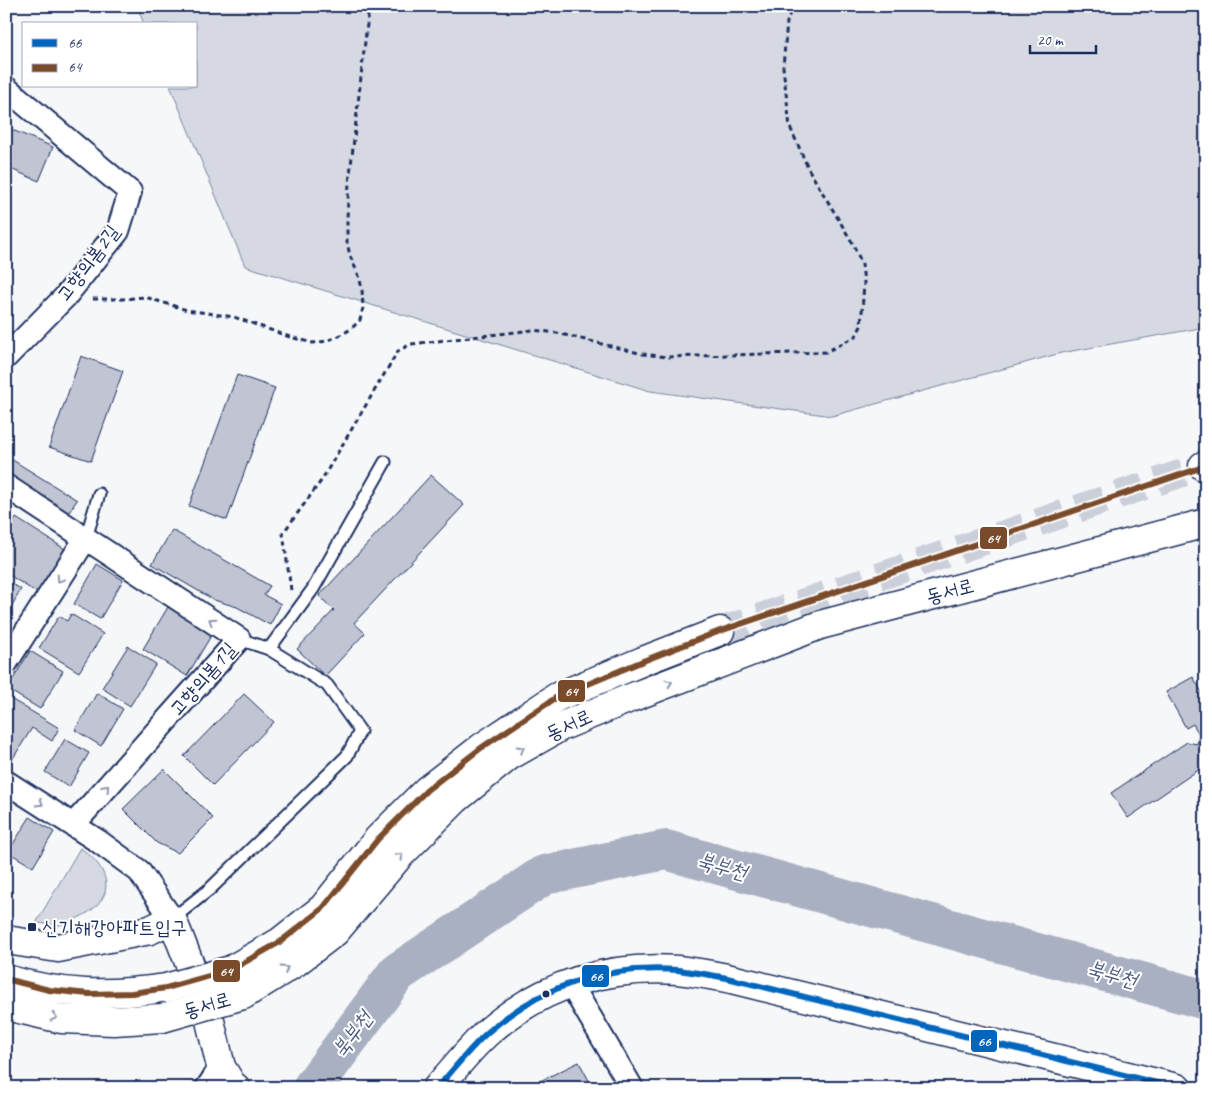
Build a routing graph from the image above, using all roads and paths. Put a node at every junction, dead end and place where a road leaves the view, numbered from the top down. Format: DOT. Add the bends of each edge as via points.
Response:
graph roads {
  1 [pos="369,6"];
  2 [pos="792,6"];
  3 [pos="6,88"];
  4 [pos="65,297"];
  5 [pos="9,348"];
  6 [pos="386,462"];
  7 [pos="6,486"];
  8 [pos="99,494"];
  9 [pos="1206,523"];
  10 [pos="86,538"];
  11 [pos="288,597"];
  12 [pos="720,631"];
  13 [pos="239,639"];
  14 [pos="269,649"];
  15 [pos="6,663"];
  16 [pos="6,782"];
  17 [pos="74,824"];
  18 [pos="172,919"];
  19 [pos="6,940"];
  20 [pos="6,979"];
  21 [pos="570,982"];
  22 [pos="6,1006"];
  23 [pos="224,1082"];
  24 [pos="437,1088"];
  25 [pos="632,1088"];
  26 [pos="1177,1088"];
  1 -- 4 [label="path" via="348,183 347,242 359,276 363,308 360,320 351,329 326,342 313,343 234,316 186,310 145,297"];
  2 -- 11 [label="path" via="786,22 783,67 790,127 809,170 862,264 863,312 856,336 826,352 668,357 643,354 557,332 533,330 411,344 398,351 321,481 283,533 292,589"];
  3 -- 4 [label="street, 고향의봄2길" via="130,192 118,231"];
  4 -- 5 [label="street, 고향의봄2길"];
  6 -- 14 [label="lane" via="313,589"];
  7 -- 10 [label="street, 고향의봄1길"];
  8 -- 10 [label="lane"];
  22 -- 9 [label="main road, 동서로, one-way, bridge" via="61,1019 114,1021 162,1018 243,994 296,962 335,932 400,855 455,800 509,756 560,727 820,625"];
  13 -- 10 [label="street, 고향의봄1길, one-way"];
  10 -- 15 [label="street, one-way"];
  12 -- 20 [label="main road, 동서로, bridge" via="557,697 481,748 427,790 385,832 323,908 280,942 231,970 166,988 132,993 89,994 49,990"];
  13 -- 14 [label="lane"];
  17 -- 13 [label="street, 고향의봄1길, one-way"];
  14 -- 18 [label="lane" via="327,685 360,731 347,756 210,889"];
  16 -- 17 [label="street, one-way"];
  17 -- 18 [label="street" via="139,872"];
  18 -- 19 [label="main road" via="150,930 58,948"];
  18 -- 23 [label="main road" via="207,1008"];
  21 -- 24 [label="main road" via="542,994 488,1032"];
  21 -- 25 [label="street"];
  21 -- 26 [label="main road" via="607,972 639,969 679,970 727,978"];
}
